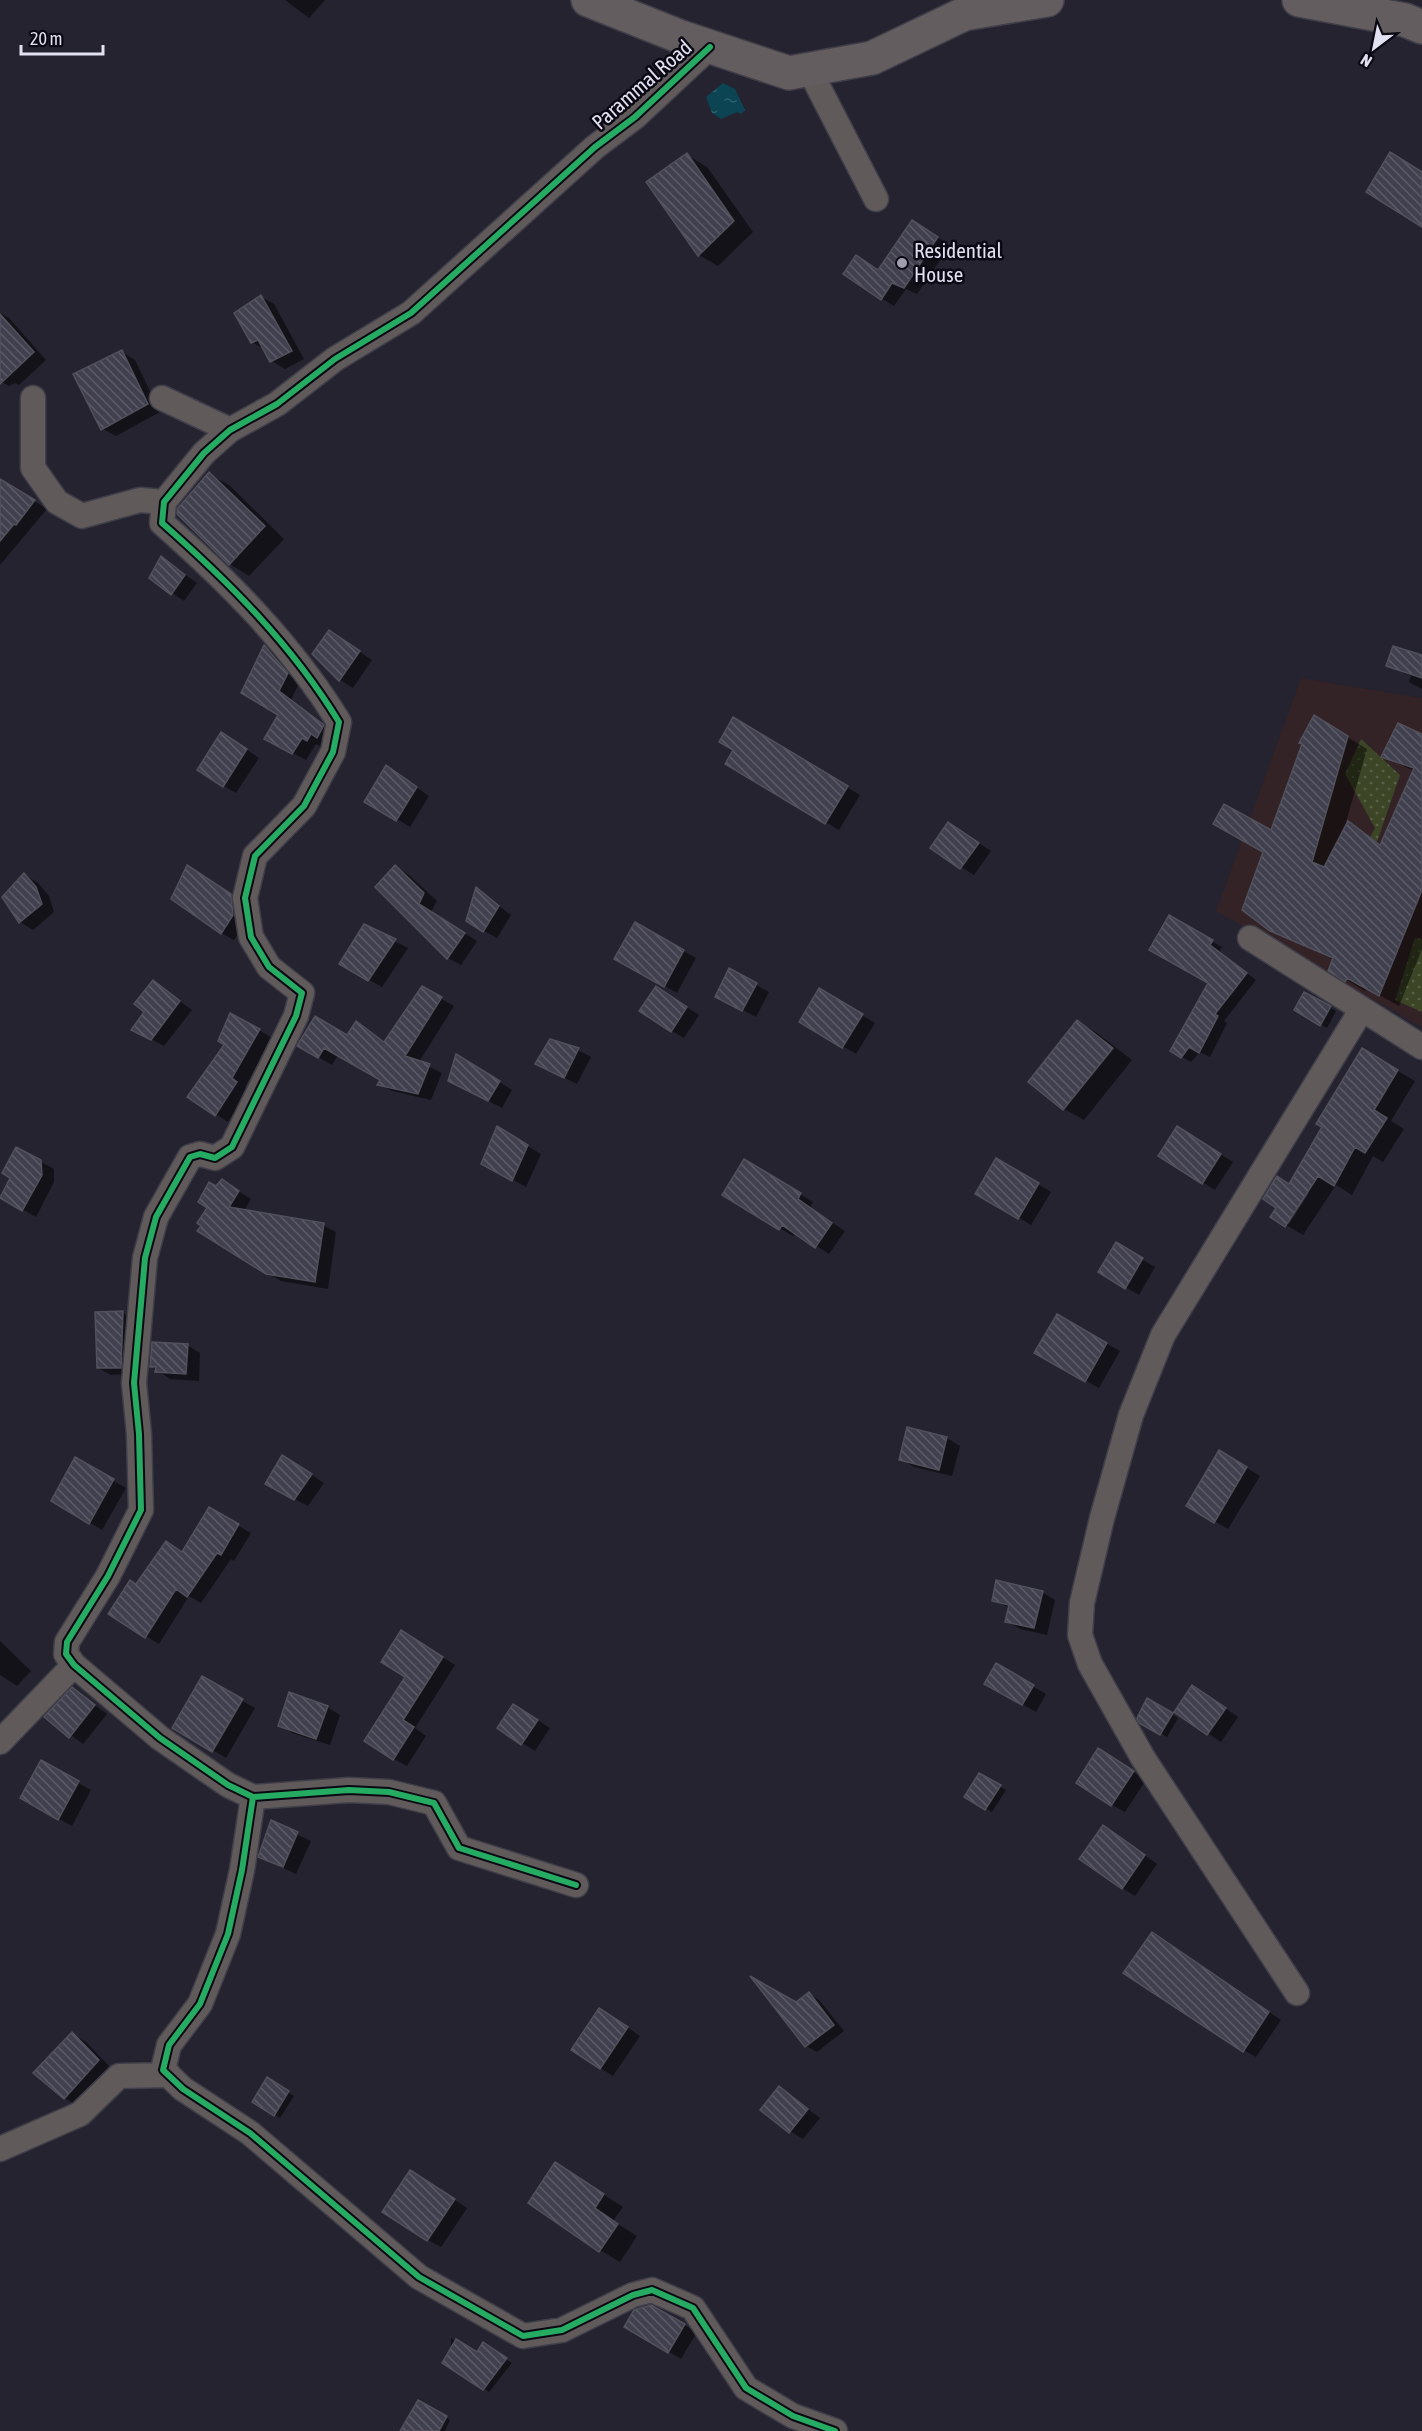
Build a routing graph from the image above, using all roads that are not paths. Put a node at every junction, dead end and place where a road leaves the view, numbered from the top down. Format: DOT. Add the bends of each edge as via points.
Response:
graph roads {
  1 [pos="588,0"];
  2 [pos="1047,0"];
  3 [pos="1299,0"];
  4 [pos="1422,27"];
  5 [pos="710,47"];
  6 [pos="809,69"];
  7 [pos="876,200"];
  8 [pos="33,398"];
  9 [pos="162,398"];
  10 [pos="230,430"];
  11 [pos="164,502"];
  12 [pos="1250,938"];
  13 [pos="1362,1009"];
  14 [pos="1422,1047"];
  15 [pos="74,1665"];
  16 [pos="0,1742"];
  17 [pos="253,1797"];
  18 [pos="576,1885"];
  19 [pos="1297,1993"];
  20 [pos="169,2075"];
  21 [pos="0,2149"];
  22 [pos="836,2431"];
  1 -- 5 [label="main road"];
  2 -- 6 [label="main road" via="964,14 872,58"];
  3 -- 4 [label="main road" via="1405,20"];
  5 -- 6 [label="main road" via="789,73"];
  5 -- 10 [label="street, Parammal Road" via="411,313 335,359 277,404"];
  6 -- 7 [label="street"];
  8 -- 11 [label="street" via="33,468 57,502 82,516 140,500"];
  9 -- 10 [label="street"];
  10 -- 11 [label="street, Parammal Road" via="204,453"];
  11 -- 15 [label="street" via="162,524 224,578 273,632 322,693 339,722 333,752 304,806 255,856 245,898 251,937 269,967 302,993 296,1016 232,1147 215,1158 200,1154 190,1157 156,1217 145,1258 134,1383 141,1510 108,1576 67,1642 66,1654"];
  12 -- 13 [label="street"];
  13 -- 14 [label="street"];
  13 -- 19 [label="street" via="1162,1335 1131,1415 1082,1603 1080,1635 1090,1664 1143,1758"];
  15 -- 16 [label="street"];
  15 -- 17 [label="street" via="160,1738 228,1785"];
  17 -- 18 [label="street" via="349,1790 389,1792 434,1803 459,1848"];
  17 -- 20 [label="street" via="228,1934 200,2004 169,2045 163,2070"];
  20 -- 21 [label="street" via="119,2076 80,2114"];
  20 -- 22 [label="street" via="183,2089 250,2133 419,2277 523,2336 562,2330 633,2295 652,2290 693,2308 746,2388 793,2416"];
}
